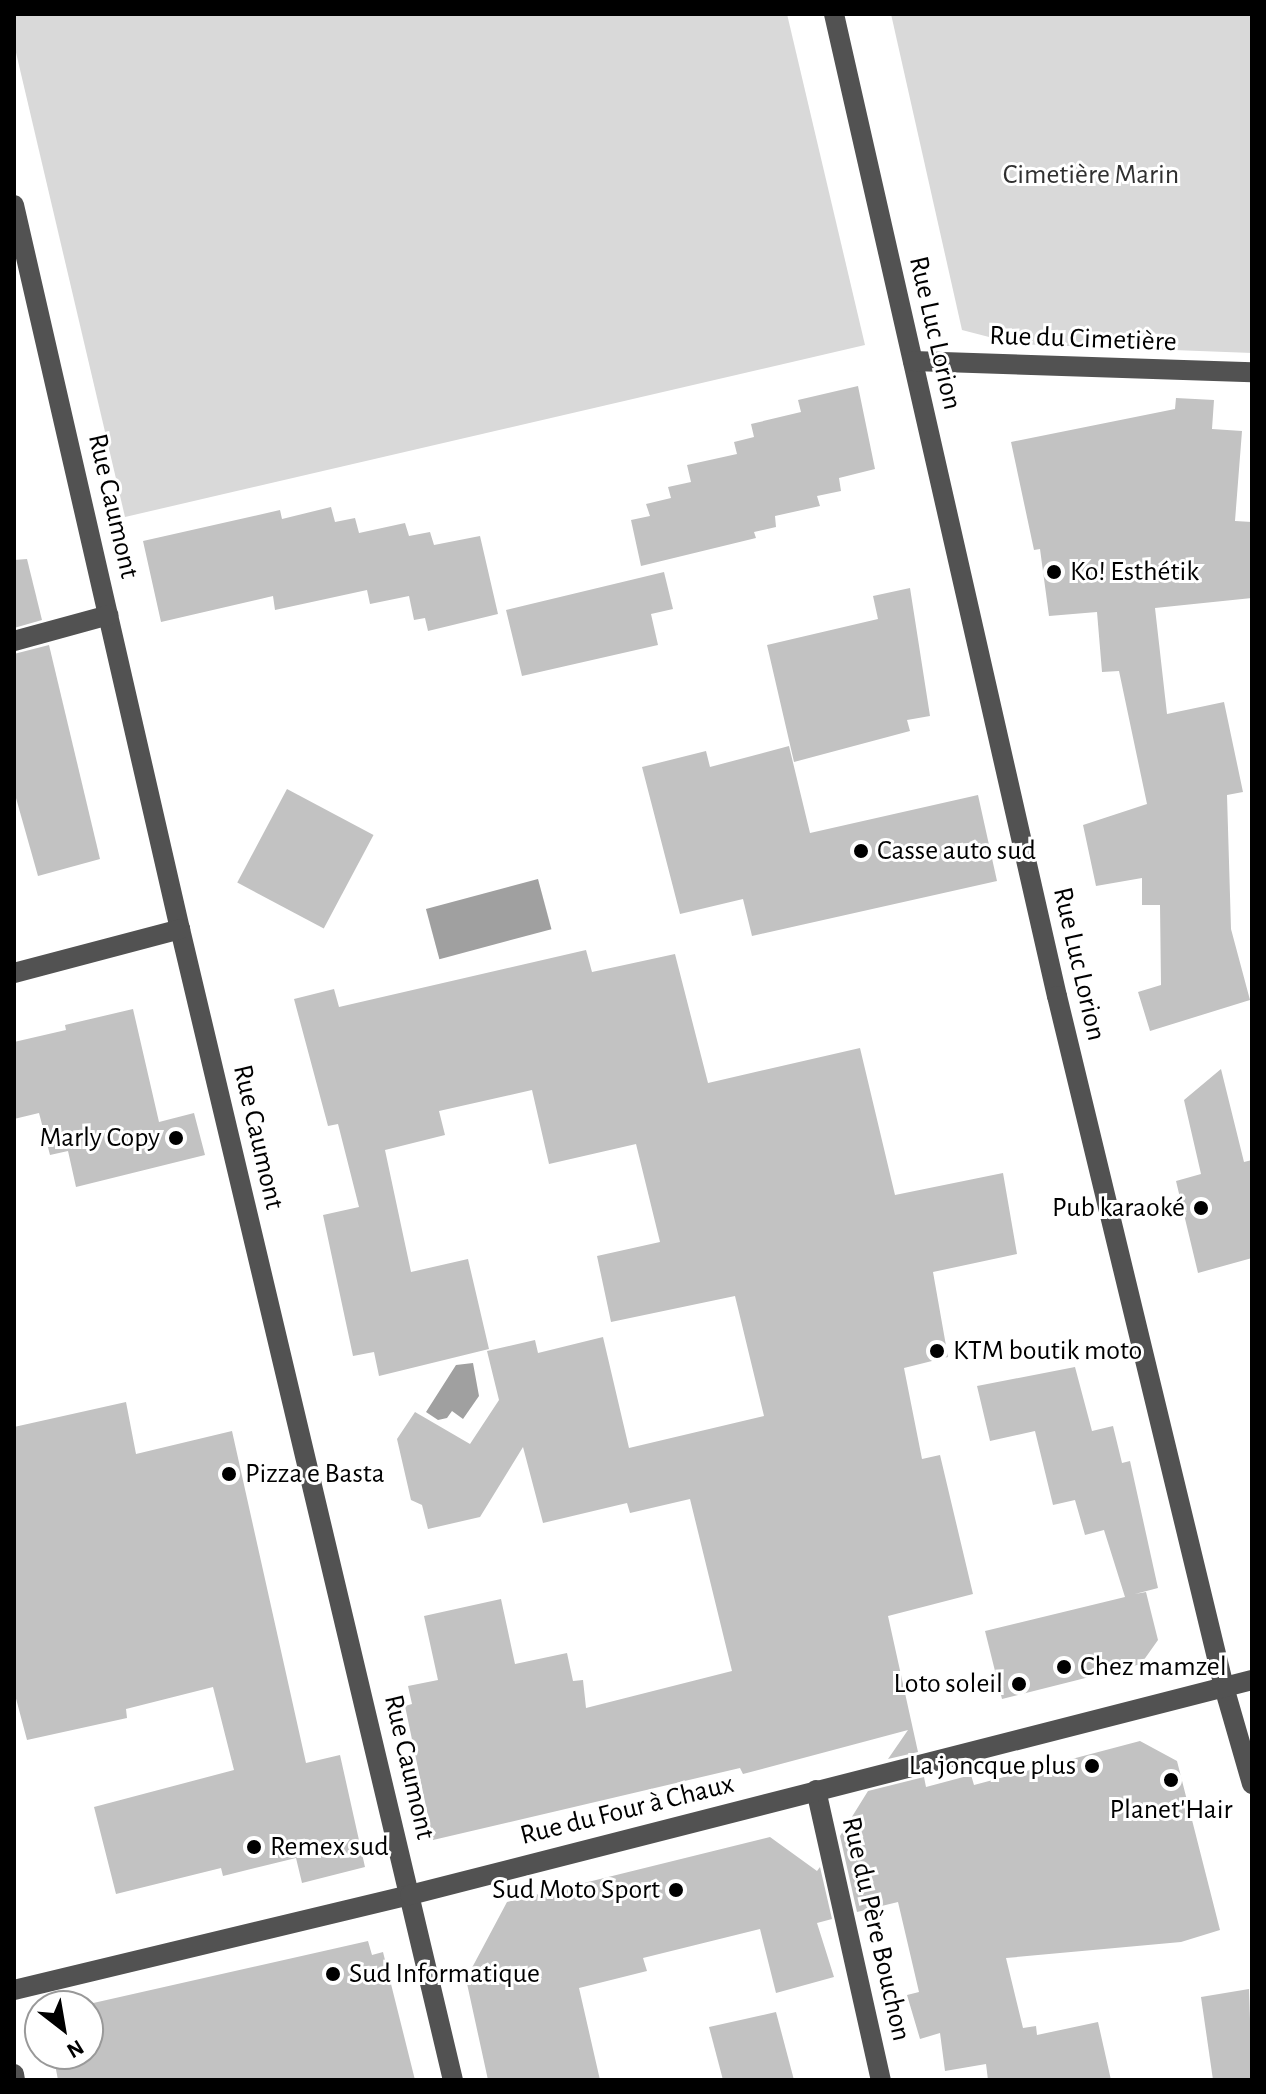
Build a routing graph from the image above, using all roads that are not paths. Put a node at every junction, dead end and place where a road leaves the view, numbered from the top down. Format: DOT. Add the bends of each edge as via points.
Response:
graph roads {
  1 [pos="834,14"];
  2 [pos="14,205"];
  3 [pos="913,361"];
  4 [pos="1252,372"];
  5 [pos="109,615"];
  6 [pos="14,641"];
  7 [pos="180,929"];
  8 [pos="14,973"];
  9 [pos="1252,1680"];
  10 [pos="1224,1687"];
  11 [pos="1252,1784"];
  12 [pos="816,1790"];
  13 [pos="410,1895"];
  14 [pos="14,1990"];
  15 [pos="453,2080"];
  16 [pos="881,2080"];
  1 -- 3 [label="street, Rue Luc Lorion"];
  2 -- 5 [label="street, Rue Caumont"];
  3 -- 4 [label="street, Rue du Cimetière"];
  3 -- 10 [label="street, Rue Luc Lorion" via="1057,996"];
  5 -- 6 [label="street"];
  5 -- 7 [label="street, Rue Caumont"];
  7 -- 8 [label="street"];
  7 -- 13 [label="street, Rue Caumont"];
  9 -- 10 [label="street, Rue du Four à Chaux"];
  10 -- 11 [label="street, Rue Luc Lorion"];
  10 -- 12 [label="street, Rue du Four à Chaux"];
  12 -- 13 [label="street, Rue du Four à Chaux"];
  12 -- 16 [label="street, Rue du Père Bouchon"];
  13 -- 14 [label="street, Rue du Four à Chaux"];
  13 -- 15 [label="street, Rue Caumont"];
}
